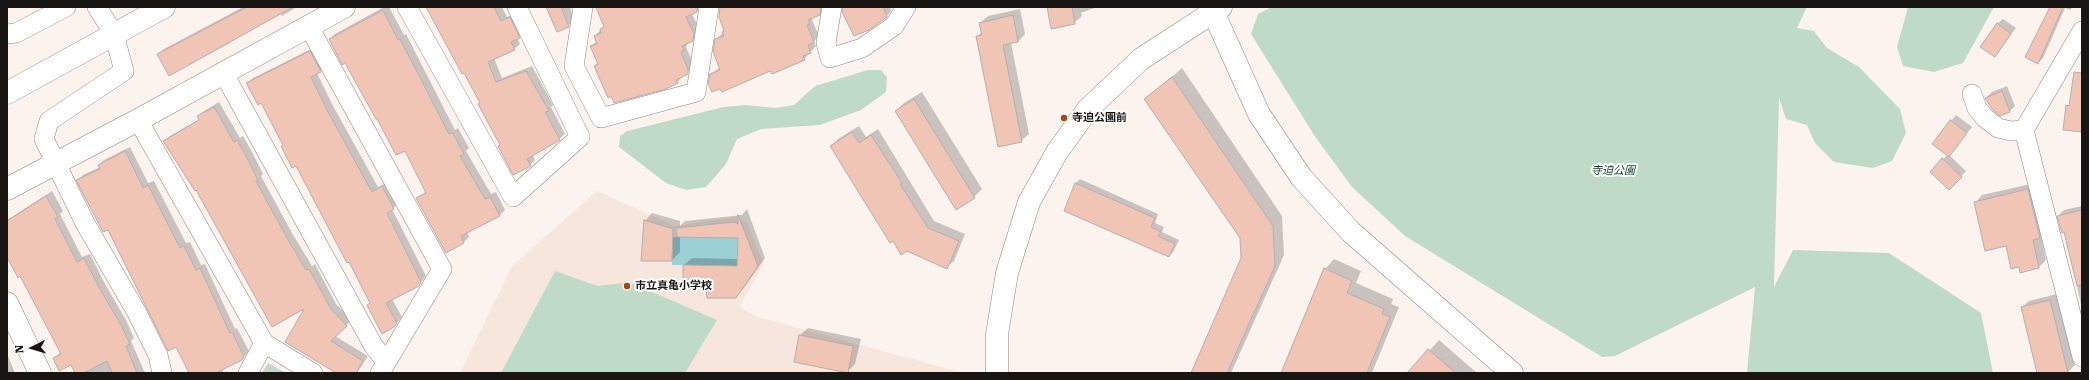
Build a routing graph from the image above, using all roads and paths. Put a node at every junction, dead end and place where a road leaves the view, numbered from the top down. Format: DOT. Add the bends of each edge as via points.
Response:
graph roads {
  1 [pos="66,7"];
  2 [pos="97,7"];
  3 [pos="164,7"];
  4 [pos="344,7"];
  5 [pos="407,7"];
  6 [pos="517,7"];
  7 [pos="583,7"];
  8 [pos="709,7"];
  9 [pos="832,7"];
  10 [pos="906,7"];
  11 [pos="1215,8"];
  12 [pos="309,27"];
  13 [pos="2082,31"];
  14 [pos="7,34"];
  15 [pos="114,34"];
  16 [pos="223,72"];
  17 [pos="7,92"];
  18 [pos="1972,94"];
  19 [pos="138,120"];
  20 [pos="2024,130"];
  21 [pos="55,163"];
  22 [pos="7,189"];
  23 [pos="7,303"];
  24 [pos="264,343"];
  25 [pos="2082,357"];
  26 [pos="383,367"];
  27 [pos="40,373"];
  28 [pos="162,373"];
  29 [pos="248,373"];
  30 [pos="313,373"];
  31 [pos="997,373"];
  32 [pos="1512,373"];
  1 -- 14 [label="street" via="16,33"];
  2 -- 15 [label="street"];
  3 -- 15 [label="street"];
  4 -- 12 [label="street"];
  5 -- 6 [label="street" via="513,197 580,137"];
  7 -- 8 [label="street" via="574,66 601,118 696,92"];
  9 -- 10 [label="street" via="826,43 830,58 862,48 894,26"];
  11 -- 31 [label="street" via="1141,59 1088,109 1057,152 1029,202 1007,273 997,334"];
  11 -- 32 [label="street" via="1259,114 1301,177 1351,232"];
  12 -- 16 [label="street"];
  12 -- 26 [label="street" via="442,269"];
  13 -- 20 [label="street"];
  15 -- 17 [label="street"];
  15 -- 21 [label="street" via="124,72 49,121 44,139"];
  16 -- 19 [label="street"];
  16 -- 26 [label="street"];
  18 -- 20 [label="street" via="1985,118 1998,128"];
  19 -- 21 [label="street"];
  19 -- 24 [label="street"];
  20 -- 25 [label="street"];
  21 -- 22 [label="street"];
  21 -- 28 [label="street" via="85,223 139,317 158,355"];
  23 -- 27 [label="street"];
  24 -- 29 [label="street"];
  24 -- 30 [label="street"];
}
